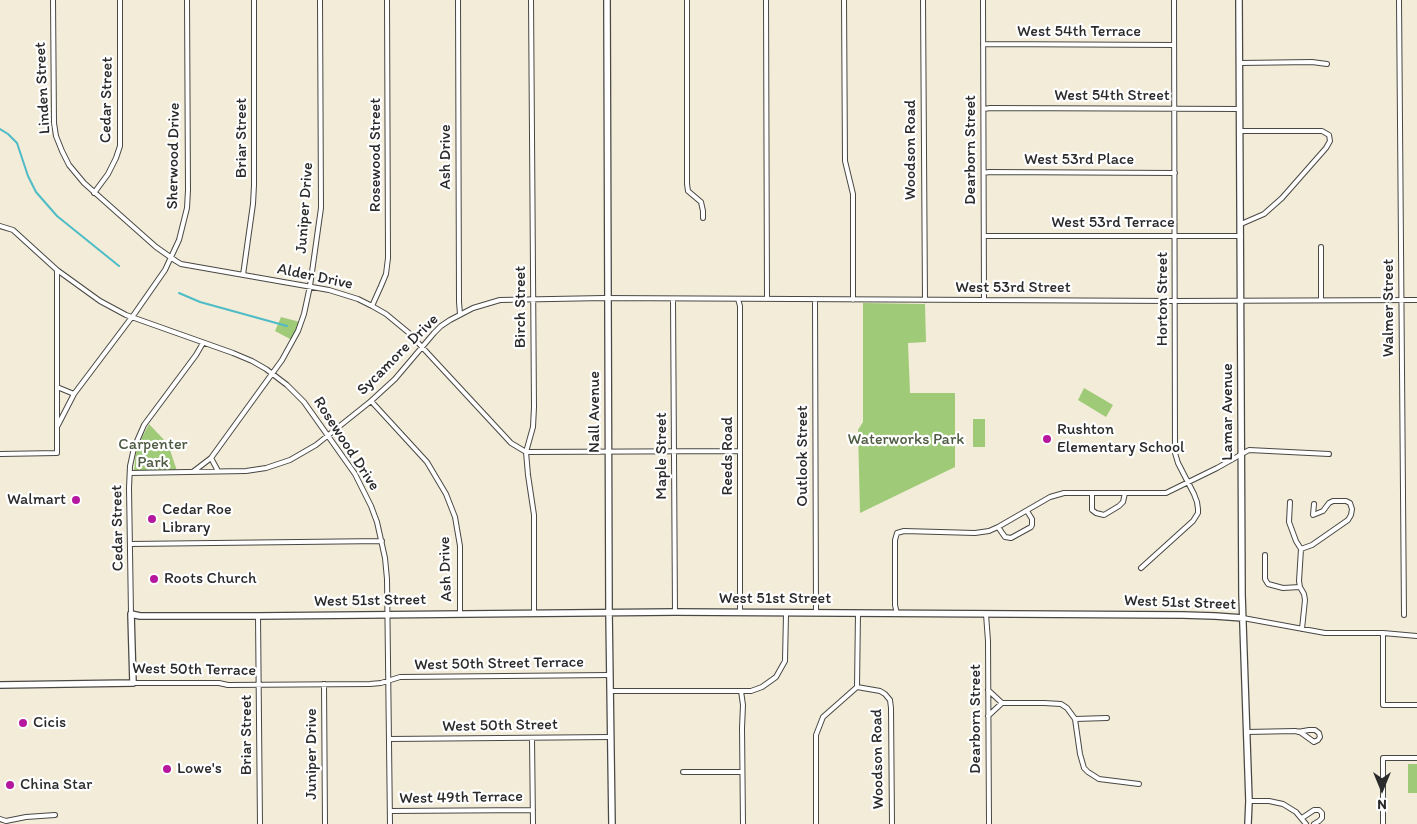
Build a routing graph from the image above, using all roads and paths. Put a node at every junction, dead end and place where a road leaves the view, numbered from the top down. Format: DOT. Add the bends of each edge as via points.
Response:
graph roads {
  1 [pos="54,0"];
  2 [pos="120,0"];
  3 [pos="187,0"];
  4 [pos="254,0"];
  5 [pos="320,0"];
  6 [pos="387,0"];
  7 [pos="458,0"];
  8 [pos="532,0"];
  9 [pos="607,0"];
  10 [pos="686,0"];
  11 [pos="766,0"];
  12 [pos="844,0"];
  13 [pos="923,0"];
  14 [pos="983,0"];
  15 [pos="1174,0"];
  16 [pos="1240,0"];
  17 [pos="1399,0"];
  18 [pos="983,44"];
  19 [pos="1174,45"];
  20 [pos="1240,63"];
  21 [pos="1327,64"];
  22 [pos="984,109"];
  23 [pos="1175,109"];
  24 [pos="1240,109"];
  25 [pos="1241,130"];
  26 [pos="1175,172"];
  27 [pos="984,173"];
  28 [pos="94,193"];
  29 [pos="703,218"];
  30 [pos="1241,224"];
  31 [pos="0,226"];
  32 [pos="984,236"];
  33 [pos="1176,236"];
  34 [pos="1241,236"];
  35 [pos="1321,246"];
  36 [pos="171,258"];
  37 [pos="57,270"];
  38 [pos="243,274"];
  39 [pos="310,286"];
  40 [pos="609,298"];
  41 [pos="533,299"];
  42 [pos="673,299"];
  43 [pos="738,299"];
  44 [pos="767,299"];
  45 [pos="814,299"];
  46 [pos="853,300"];
  47 [pos="925,300"];
  48 [pos="984,300"];
  49 [pos="1241,300"];
  50 [pos="1321,300"];
  51 [pos="1401,300"];
  52 [pos="1417,300"];
  53 [pos="1175,301"];
  54 [pos="372,306"];
  55 [pos="460,314"];
  56 [pos="132,317"];
  57 [pos="203,343"];
  58 [pos="422,347"];
  59 [pos="272,374"];
  60 [pos="57,387"];
  61 [pos="74,394"];
  62 [pos="371,401"];
  63 [pos="58,424"];
  64 [pos="329,435"];
  65 [pos="610,451"];
  66 [pos="526,452"];
  67 [pos="675,452"];
  68 [pos="740,452"];
  69 [pos="0,454"];
  70 [pos="1242,454"];
  71 [pos="1329,454"];
  72 [pos="211,458"];
  73 [pos="194,471"];
  74 [pos="218,471"];
  75 [pos="130,473"];
  76 [pos="1188,483"];
  77 [pos="1092,493"];
  78 [pos="1125,493"];
  79 [pos="1290,502"];
  80 [pos="1314,504"];
  81 [pos="1027,511"];
  82 [pos="998,527"];
  83 [pos="382,542"];
  84 [pos="130,544"];
  85 [pos="1301,549"];
  86 [pos="1265,555"];
  87 [pos="1141,568"];
  88 [pos="1300,587"];
  89 [pos="609,612"];
  90 [pos="675,612"];
  91 [pos="534,613"];
  92 [pos="740,613"];
  93 [pos="816,613"];
  94 [pos="858,613"];
  95 [pos="131,614"];
  96 [pos="387,614"];
  97 [pos="460,614"];
  98 [pos="786,614"];
  99 [pos="896,614"];
  100 [pos="986,614"];
  101 [pos="1404,615"];
  102 [pos="258,616"];
  103 [pos="1243,618"];
  104 [pos="1302,629"];
  105 [pos="1384,633"];
  106 [pos="1417,636"];
  107 [pos="610,675"];
  108 [pos="388,681"];
  109 [pos="133,683"];
  110 [pos="259,684"];
  111 [pos="324,684"];
  112 [pos="0,685"];
  113 [pos="857,687"];
  114 [pos="988,690"];
  115 [pos="611,691"];
  116 [pos="742,692"];
  117 [pos="1002,703"];
  118 [pos="1417,705"];
  119 [pos="988,716"];
  120 [pos="1108,718"];
  121 [pos="1076,719"];
  122 [pos="1246,732"];
  123 [pos="1298,732"];
  124 [pos="611,737"];
  125 [pos="532,738"];
  126 [pos="389,739"];
  127 [pos="1417,758"];
  128 [pos="683,772"];
  129 [pos="742,772"];
  130 [pos="1139,784"];
  131 [pos="1249,801"];
  132 [pos="533,810"];
  133 [pos="390,811"];
  134 [pos="55,815"];
  135 [pos="1302,818"];
  136 [pos="0,819"];
  137 [pos="260,824"];
  138 [pos="325,824"];
  139 [pos="390,824"];
  140 [pos="533,824"];
  141 [pos="612,824"];
  142 [pos="743,824"];
  143 [pos="816,824"];
  144 [pos="892,824"];
  145 [pos="989,824"];
  146 [pos="1248,824"];
  147 [pos="1306,824"];
  148 [pos="1314,824"];
  149 [pos="1383,824"];
  1 -- 28 [label="street, Linden Street" via="56,136 69,165"];
  2 -- 28 [label="street, Cedar Street" via="120,146 108,174"];
  3 -- 36 [label="street, Sherwood Drive" via="187,208"];
  4 -- 38 [label="street, Briar Street" via="254,185"];
  5 -- 39 [label="street, Juniper Drive" via="321,208"];
  6 -- 54 [label="street, Rosewood Street" via="388,258 384,280"];
  7 -- 55 [label="street, Ash Drive"];
  8 -- 41 [label="street, Birch Street"];
  9 -- 40 [label="street, Nall Avenue"];
  10 -- 29 [label="street" via="687,184 688,191 701,202"];
  11 -- 44 [label="street"];
  12 -- 46 [label="street" via="845,161 853,194"];
  13 -- 47 [label="street, Woodson Road"];
  14 -- 18 [label="street, Dearborn Street"];
  15 -- 19 [label="street, Horton Street"];
  16 -- 20 [label="street, Lamar Avenue"];
  17 -- 51 [label="street, Walmer Street"];
  18 -- 19 [label="street, West 54th Terrace"];
  18 -- 22 [label="street, Dearborn Street"];
  19 -- 23 [label="street, Horton Street"];
  20 -- 21 [label="street"];
  20 -- 24 [label="street, Lamar Avenue"];
  22 -- 23 [label="street, West 54th Street"];
  22 -- 27 [label="street, Dearborn Street"];
  23 -- 24 [label="street, West 54th Street"];
  23 -- 26 [label="street, Horton Street"];
  24 -- 25 [label="street, Lamar Avenue"];
  25 -- 30 [label="street, Lamar Avenue"];
  25 -- 30 [label="street" via="1321,131 1330,136 1323,152 1278,202 1264,214"];
  26 -- 27 [label="street, West 53rd Place"];
  26 -- 33 [label="street, Horton Street"];
  27 -- 32 [label="street, Dearborn Street"];
  28 -- 36 [label="street, Alder Drive"];
  30 -- 34 [label="street, Lamar Avenue"];
  31 -- 37 [label="street, Rosewood Drive" via="13,230"];
  32 -- 33 [label="street, West 53rd Terrace"];
  32 -- 48 [label="street, Dearborn Street"];
  33 -- 34 [label="street, West 53rd Terrace"];
  33 -- 53 [label="street, Horton Street"];
  34 -- 49 [label="street, Lamar Avenue"];
  35 -- 50 [label="street"];
  36 -- 38 [label="street, Alder Drive" via="181,264"];
  36 -- 56 [label="street, Sherwood Drive"];
  37 -- 56 [label="street, Rosewood Drive" via="100,301"];
  37 -- 60 [label="street"];
  38 -- 39 [label="street, Alder Drive"];
  39 -- 54 [label="street, Alder Drive" via="344,294"];
  39 -- 59 [label="street, Juniper Drive" via="298,331"];
  40 -- 41 [label="street, Sycamore Drive"];
  40 -- 42 [label="street, West 53rd Street"];
  40 -- 65 [label="street, Nall Avenue"];
  41 -- 55 [label="street, Sycamore Drive" via="500,300"];
  41 -- 66 [label="street, Birch Street" via="533,427"];
  42 -- 43 [label="street, West 53rd Street"];
  42 -- 67 [label="street, Maple Street"];
  43 -- 44 [label="street, West 53rd Street"];
  43 -- 68 [label="street, Reeds Road"];
  44 -- 45 [label="street, West 53rd Street"];
  45 -- 46 [label="street, West 53rd Street"];
  45 -- 93 [label="street, Outlook Street"];
  46 -- 47 [label="street, West 53rd Street"];
  47 -- 48 [label="street, West 53rd Street"];
  48 -- 53 [label="street, West 53rd Street"];
  49 -- 50 [label="street, West 53rd Street"];
  49 -- 53 [label="street, West 53rd Street"];
  49 -- 70 [label="street, Lamar Avenue"];
  50 -- 51 [label="street, West 53rd Street"];
  51 -- 52 [label="street, West 53rd Street"];
  51 -- 101 [label="street, Walmer Street"];
  53 -- 76 [label="street, Horton Street" via="1175,454"];
  54 -- 58 [label="street, Alder Drive" via="402,327"];
  55 -- 58 [label="street, Sycamore Drive" via="442,326"];
  56 -- 57 [label="street, Rosewood Drive"];
  56 -- 61 [label="street, Sherwood Drive"];
  57 -- 59 [label="street, Rosewood Drive" via="252,361"];
  57 -- 75 [label="street, Cedar Street" via="141,431"];
  58 -- 62 [label="street, Sycamore Drive"];
  58 -- 66 [label="street, Alder Drive" via="511,443"];
  59 -- 64 [label="street, Rosewood Drive" via="304,402"];
  59 -- 72 [label="street, Juniper Drive"];
  60 -- 61 [label="street"];
  60 -- 63 [label="street"];
  61 -- 63 [label="street, Sherwood Drive"];
  62 -- 64 [label="street, Sycamore Drive"];
  62 -- 97 [label="street, Ash Drive" via="427,462 446,494 455,517 460,546"];
  63 -- 69 [label="street" via="57,453"];
  64 -- 74 [label="street, Sycamore Drive" via="283,463 246,471"];
  64 -- 83 [label="street, Rosewood Drive" via="362,486"];
  65 -- 66 [label="street"];
  65 -- 67 [label="street"];
  65 -- 89 [label="street, Nall Avenue"];
  66 -- 91 [label="street, Birch Street" via="534,515"];
  67 -- 68 [label="street"];
  67 -- 90 [label="street, Maple Street"];
  68 -- 92 [label="street, Reeds Road"];
  70 -- 71 [label="street" via="1250,450"];
  70 -- 76 [label="street"];
  70 -- 103 [label="street, Lamar Avenue"];
  72 -- 73 [label="street, Juniper Drive"];
  72 -- 74 [label="street"];
  73 -- 74 [label="street, Sycamore Drive"];
  73 -- 75 [label="street, Sycamore Drive"];
  75 -- 84 [label="street, Cedar Street"];
  76 -- 78 [label="street" via="1166,493"];
  76 -- 87 [label="street, Horton Street" via="1198,502 1196,518"];
  77 -- 78 [label="street"];
  77 -- 78 [label="street" via="1092,510 1104,515 1123,502"];
  77 -- 81 [label="street" via="1054,495"];
  79 -- 85 [label="street" via="1289,522"];
  80 -- 85 [label="street" via="1313,515 1333,501 1346,501 1350,503 1351,515 1312,545"];
  81 -- 82 [label="street"];
  81 -- 82 [label="street" via="1032,519 1031,527 1011,538 1005,538"];
  82 -- 99 [label="street" via="982,532 898,534"];
  83 -- 84 [label="street"];
  83 -- 96 [label="street, Rosewood Drive"];
  84 -- 95 [label="street, Cedar Street"];
  85 -- 88 [label="street"];
  86 -- 88 [label="street" via="1268,584 1283,588"];
  88 -- 104 [label="street" via="1305,600"];
  89 -- 90 [label="street, West 51st Street"];
  89 -- 91 [label="street, West 51st Street"];
  89 -- 107 [label="street, Nall Avenue"];
  90 -- 92 [label="street, West 51st Street"];
  91 -- 97 [label="street, West 51st Street"];
  92 -- 98 [label="street, West 51st Street"];
  93 -- 94 [label="street, West 51st Street"];
  93 -- 98 [label="street, West 51st Street"];
  94 -- 99 [label="street, West 51st Street"];
  94 -- 113 [label="street"];
  95 -- 102 [label="street, West 51st Street"];
  95 -- 109 [label="street"];
  96 -- 97 [label="street, West 51st Street"];
  96 -- 102 [label="street, West 51st Street"];
  96 -- 108 [label="street, Rosewood Drive"];
  98 -- 116 [label="street" via="786,655 779,672 762,687"];
  99 -- 100 [label="street, West 51st Street"];
  100 -- 103 [label="street, West 51st Street"];
  100 -- 114 [label="street, Dearborn Street"];
  102 -- 110 [label="street, Briar Street"];
  103 -- 104 [label="street, West 51st Street"];
  103 -- 122 [label="street, Lamar Avenue"];
  104 -- 105 [label="street, West 51st Street" via="1325,633"];
  105 -- 106 [label="street, West 51st Street"];
  105 -- 118 [label="street" via="1383,705"];
  107 -- 108 [label="street, West 50th Street Terrace" via="400,677"];
  107 -- 115 [label="street, Nall Avenue"];
  108 -- 111 [label="street, West 50th Terrace"];
  108 -- 126 [label="street, Rosewood Drive"];
  109 -- 110 [label="street, West 50th Terrace"];
  109 -- 112 [label="street, West 50th Terrace"];
  110 -- 111 [label="street, West 50th Terrace"];
  110 -- 137 [label="street, Briar Street"];
  111 -- 138 [label="street, Juniper Drive"];
  113 -- 143 [label="street" via="823,717 818,729"];
  113 -- 144 [label="street, Woodson Road" via="880,691 890,700"];
  114 -- 117 [label="street"];
  114 -- 119 [label="street, Dearborn Street"];
  115 -- 116 [label="street"];
  115 -- 124 [label="street, Nall Avenue"];
  116 -- 129 [label="street"];
  117 -- 119 [label="street"];
  117 -- 121 [label="street" via="1061,704"];
  119 -- 145 [label="street, Dearborn Street"];
  120 -- 121 [label="street"];
  121 -- 130 [label="street" via="1084,768 1100,779"];
  122 -- 123 [label="street"];
  122 -- 131 [label="street, Lamar Avenue"];
  123 -- 123 [label="street" via="1312,742 1320,738 1316,730"];
  124 -- 125 [label="street, West 50th Street"];
  124 -- 141 [label="street, Nall Avenue"];
  125 -- 126 [label="street, West 50th Street"];
  125 -- 132 [label="street"];
  126 -- 133 [label="street, Rosewood Drive"];
  127 -- 149 [label="street" via="1383,758"];
  128 -- 129 [label="street"];
  129 -- 142 [label="street"];
  131 -- 135 [label="street" via="1281,804"];
  131 -- 146 [label="street, Lamar Avenue"];
  132 -- 133 [label="street, West 49th Terrace"];
  132 -- 140 [label="street"];
  133 -- 139 [label="street, Rosewood Drive"];
  134 -- 136 [label="street"];
  135 -- 147 [label="street"];
  135 -- 148 [label="street" via="1319,810 1322,818"];
}
